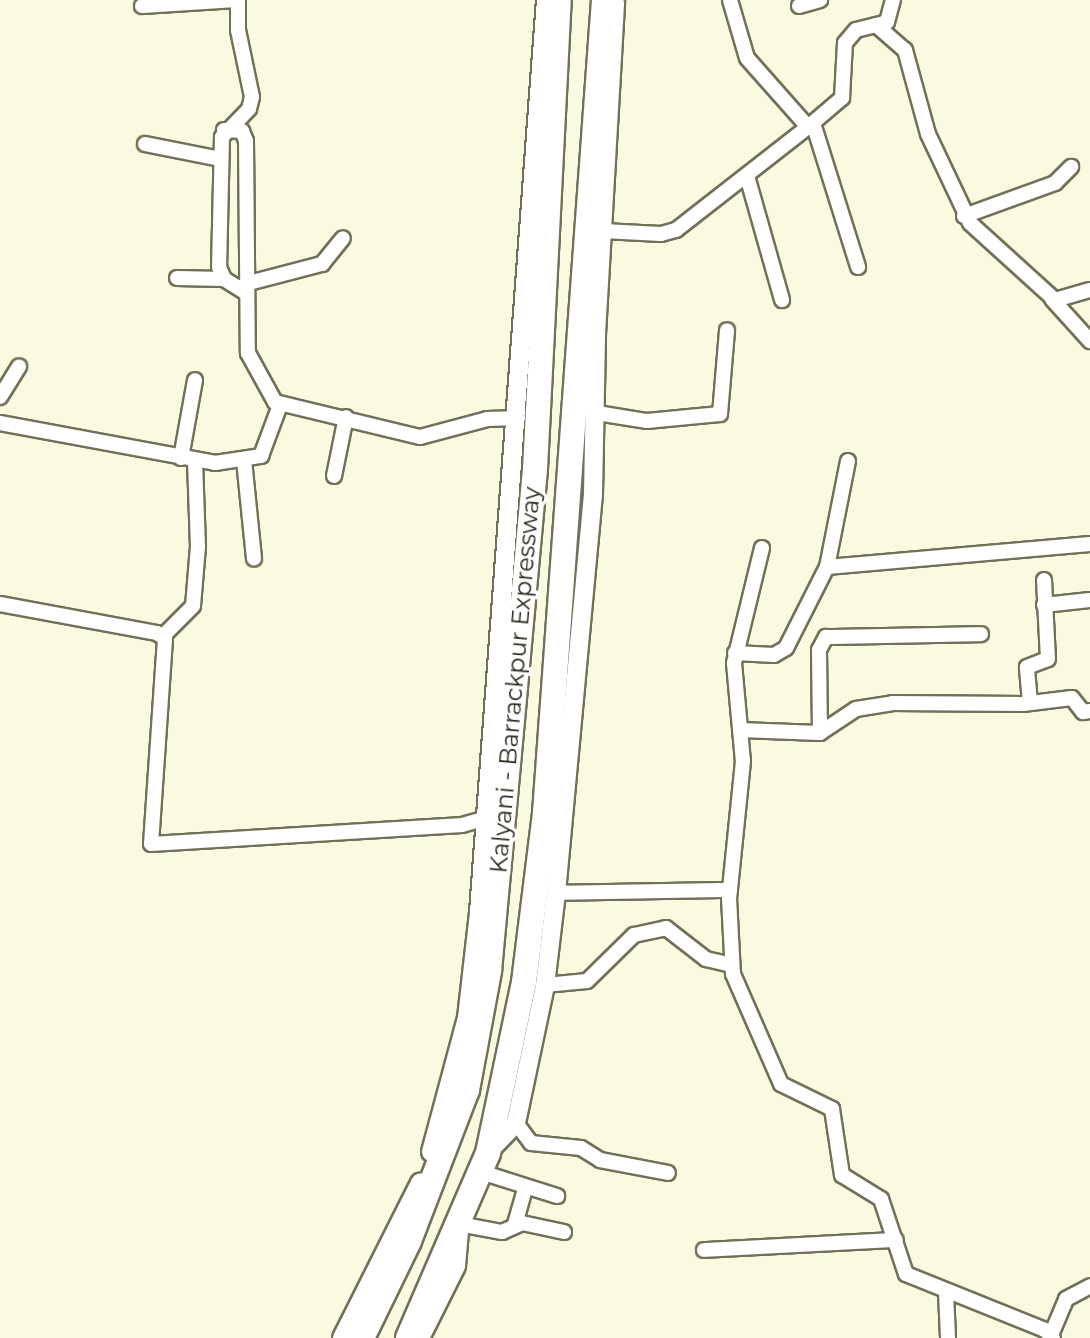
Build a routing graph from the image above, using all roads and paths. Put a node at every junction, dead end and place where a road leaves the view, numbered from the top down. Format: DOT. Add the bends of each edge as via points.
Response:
graph roads {
  1 [pos="237,0"];
  2 [pos="546,0"];
  3 [pos="559,0"];
  4 [pos="604,0"];
  5 [pos="616,0"];
  6 [pos="730,0"];
  7 [pos="820,0"];
  8 [pos="893,0"];
  9 [pos="142,6"];
  10 [pos="799,6"];
  11 [pos="876,25"];
  12 [pos="811,125"];
  13 [pos="224,130"];
  14 [pos="145,144"];
  15 [pos="221,159"];
  16 [pos="1071,167"];
  17 [pos="747,176"];
  18 [pos="964,216"];
  19 [pos="603,231"];
  20 [pos="343,238"];
  21 [pos="858,267"];
  22 [pos="177,278"];
  23 [pos="224,279"];
  24 [pos="245,288"];
  25 [pos="1090,290"];
  26 [pos="1052,299"];
  27 [pos="782,300"];
  28 [pos="727,330"];
  29 [pos="1090,341"];
  30 [pos="19,367"];
  31 [pos="195,380"];
  32 [pos="0,397"];
  33 [pos="280,405"];
  34 [pos="597,413"];
  35 [pos="346,417"];
  36 [pos="518,418"];
  37 [pos="0,423"];
  38 [pos="188,460"];
  39 [pos="244,460"];
  40 [pos="848,461"];
  41 [pos="334,476"];
  42 [pos="1090,544"];
  43 [pos="762,548"];
  44 [pos="254,558"];
  45 [pos="827,567"];
  46 [pos="1044,580"];
  47 [pos="1090,600"];
  48 [pos="0,604"];
  49 [pos="1044,605"];
  50 [pos="981,634"];
  51 [pos="163,636"];
  52 [pos="735,653"];
  53 [pos="1030,703"];
  54 [pos="1090,711"];
  55 [pos="740,730"];
  56 [pos="820,733"];
  57 [pos="486,818"];
  58 [pos="730,890"];
  59 [pos="556,893"];
  60 [pos="731,965"];
  61 [pos="545,985"];
  62 [pos="516,1123"];
  63 [pos="484,1162"];
  64 [pos="668,1173"];
  65 [pos="525,1188"];
  66 [pos="557,1196"];
  67 [pos="459,1224"];
  68 [pos="515,1224"];
  69 [pos="564,1232"];
  70 [pos="896,1240"];
  71 [pos="704,1250"];
  72 [pos="1090,1286"];
  73 [pos="946,1292"];
  74 [pos="1052,1336"];
  75 [pos="342,1338"];
  76 [pos="362,1338"];
  77 [pos="408,1338"];
  78 [pos="420,1338"];
  79 [pos="948,1338"];
  1 -- 9 [label="street"];
  1 -- 13 [label="street" via="252,103"];
  2 -- 36 [label="street"];
  3 -- 76 [label="highway, Kalyani - Barrackpur Expressway" via="535,469 489,971 467,1090 414,1229"];
  4 -- 63 [label="highway, Kalyani - Barrackpur Expressway" via="545,813 524,982"];
  5 -- 19 [label="street"];
  6 -- 12 [label="street" via="747,58"];
  7 -- 10 [label="street"];
  8 -- 11 [label="street" via="887,22"];
  11 -- 12 [label="street" via="856,30 845,43 842,98"];
  11 -- 18 [label="street" via="905,50 928,134"];
  12 -- 17 [label="street"];
  12 -- 21 [label="street"];
  13 -- 15 [label="street"];
  13 -- 24 [label="street" via="242,131 246,141"];
  14 -- 15 [label="street"];
  15 -- 23 [label="street" via="219,267"];
  16 -- 18 [label="street" via="1055,183"];
  17 -- 19 [label="street" via="676,230"];
  17 -- 27 [label="street"];
  18 -- 26 [label="street" via="986,243"];
  19 -- 34 [label="street"];
  20 -- 24 [label="street" via="322,264"];
  22 -- 23 [label="street"];
  23 -- 24 [label="street"];
  24 -- 33 [label="street" via="250,360"];
  25 -- 26 [label="street"];
  26 -- 29 [label="street"];
  28 -- 34 [label="street" via="720,414 647,421"];
  30 -- 32 [label="street"];
  31 -- 38 [label="street"];
  33 -- 35 [label="street"];
  33 -- 39 [label="street" via="266,452"];
  34 -- 59 [label="street"];
  35 -- 36 [label="street" via="420,437 487,419"];
  35 -- 41 [label="street"];
  36 -- 57 [label="street"];
  37 -- 38 [label="street"];
  38 -- 39 [label="street"];
  38 -- 51 [label="street" via="198,554 193,606"];
  39 -- 44 [label="street"];
  40 -- 45 [label="street"];
  42 -- 45 [label="street"];
  43 -- 52 [label="street"];
  45 -- 52 [label="street" via="786,648 774,655"];
  46 -- 49 [label="street"];
  47 -- 49 [label="street"];
  48 -- 51 [label="street"];
  49 -- 53 [label="street" via="1048,659 1027,667"];
  50 -- 56 [label="street" via="826,637 819,650"];
  51 -- 57 [label="street" via="167,644 151,844 430,827"];
  52 -- 55 [label="street"];
  53 -- 54 [label="street" via="1072,698 1083,712"];
  53 -- 56 [label="street" via="861,707"];
  55 -- 56 [label="street"];
  55 -- 58 [label="street" via="743,777"];
  57 -- 75 [label="street" via="467,1018 453,1085 416,1193"];
  58 -- 59 [label="street"];
  58 -- 60 [label="street"];
  59 -- 61 [label="street"];
  60 -- 61 [label="street" via="706,959 666,928 634,935 587,981"];
  60 -- 70 [label="street" via="781,1084 829,1105 845,1180 881,1199"];
  61 -- 62 [label="street"];
  62 -- 63 [label="street"];
  62 -- 64 [label="street" via="531,1143 581,1148 600,1160"];
  63 -- 65 [label="street"];
  63 -- 67 [label="highway, Kalyani - Barrackpur Expressway"];
  65 -- 66 [label="street"];
  65 -- 68 [label="street"];
  67 -- 68 [label="street" via="502,1232"];
  67 -- 77 [label="highway, Kalyani - Barrackpur Expressway"];
  67 -- 78 [label="street" via="456,1266"];
  68 -- 69 [label="street"];
  70 -- 71 [label="street"];
  70 -- 73 [label="street" via="906,1274"];
  72 -- 74 [label="street" via="1066,1299"];
  73 -- 74 [label="street"];
  73 -- 79 [label="street"];
}
